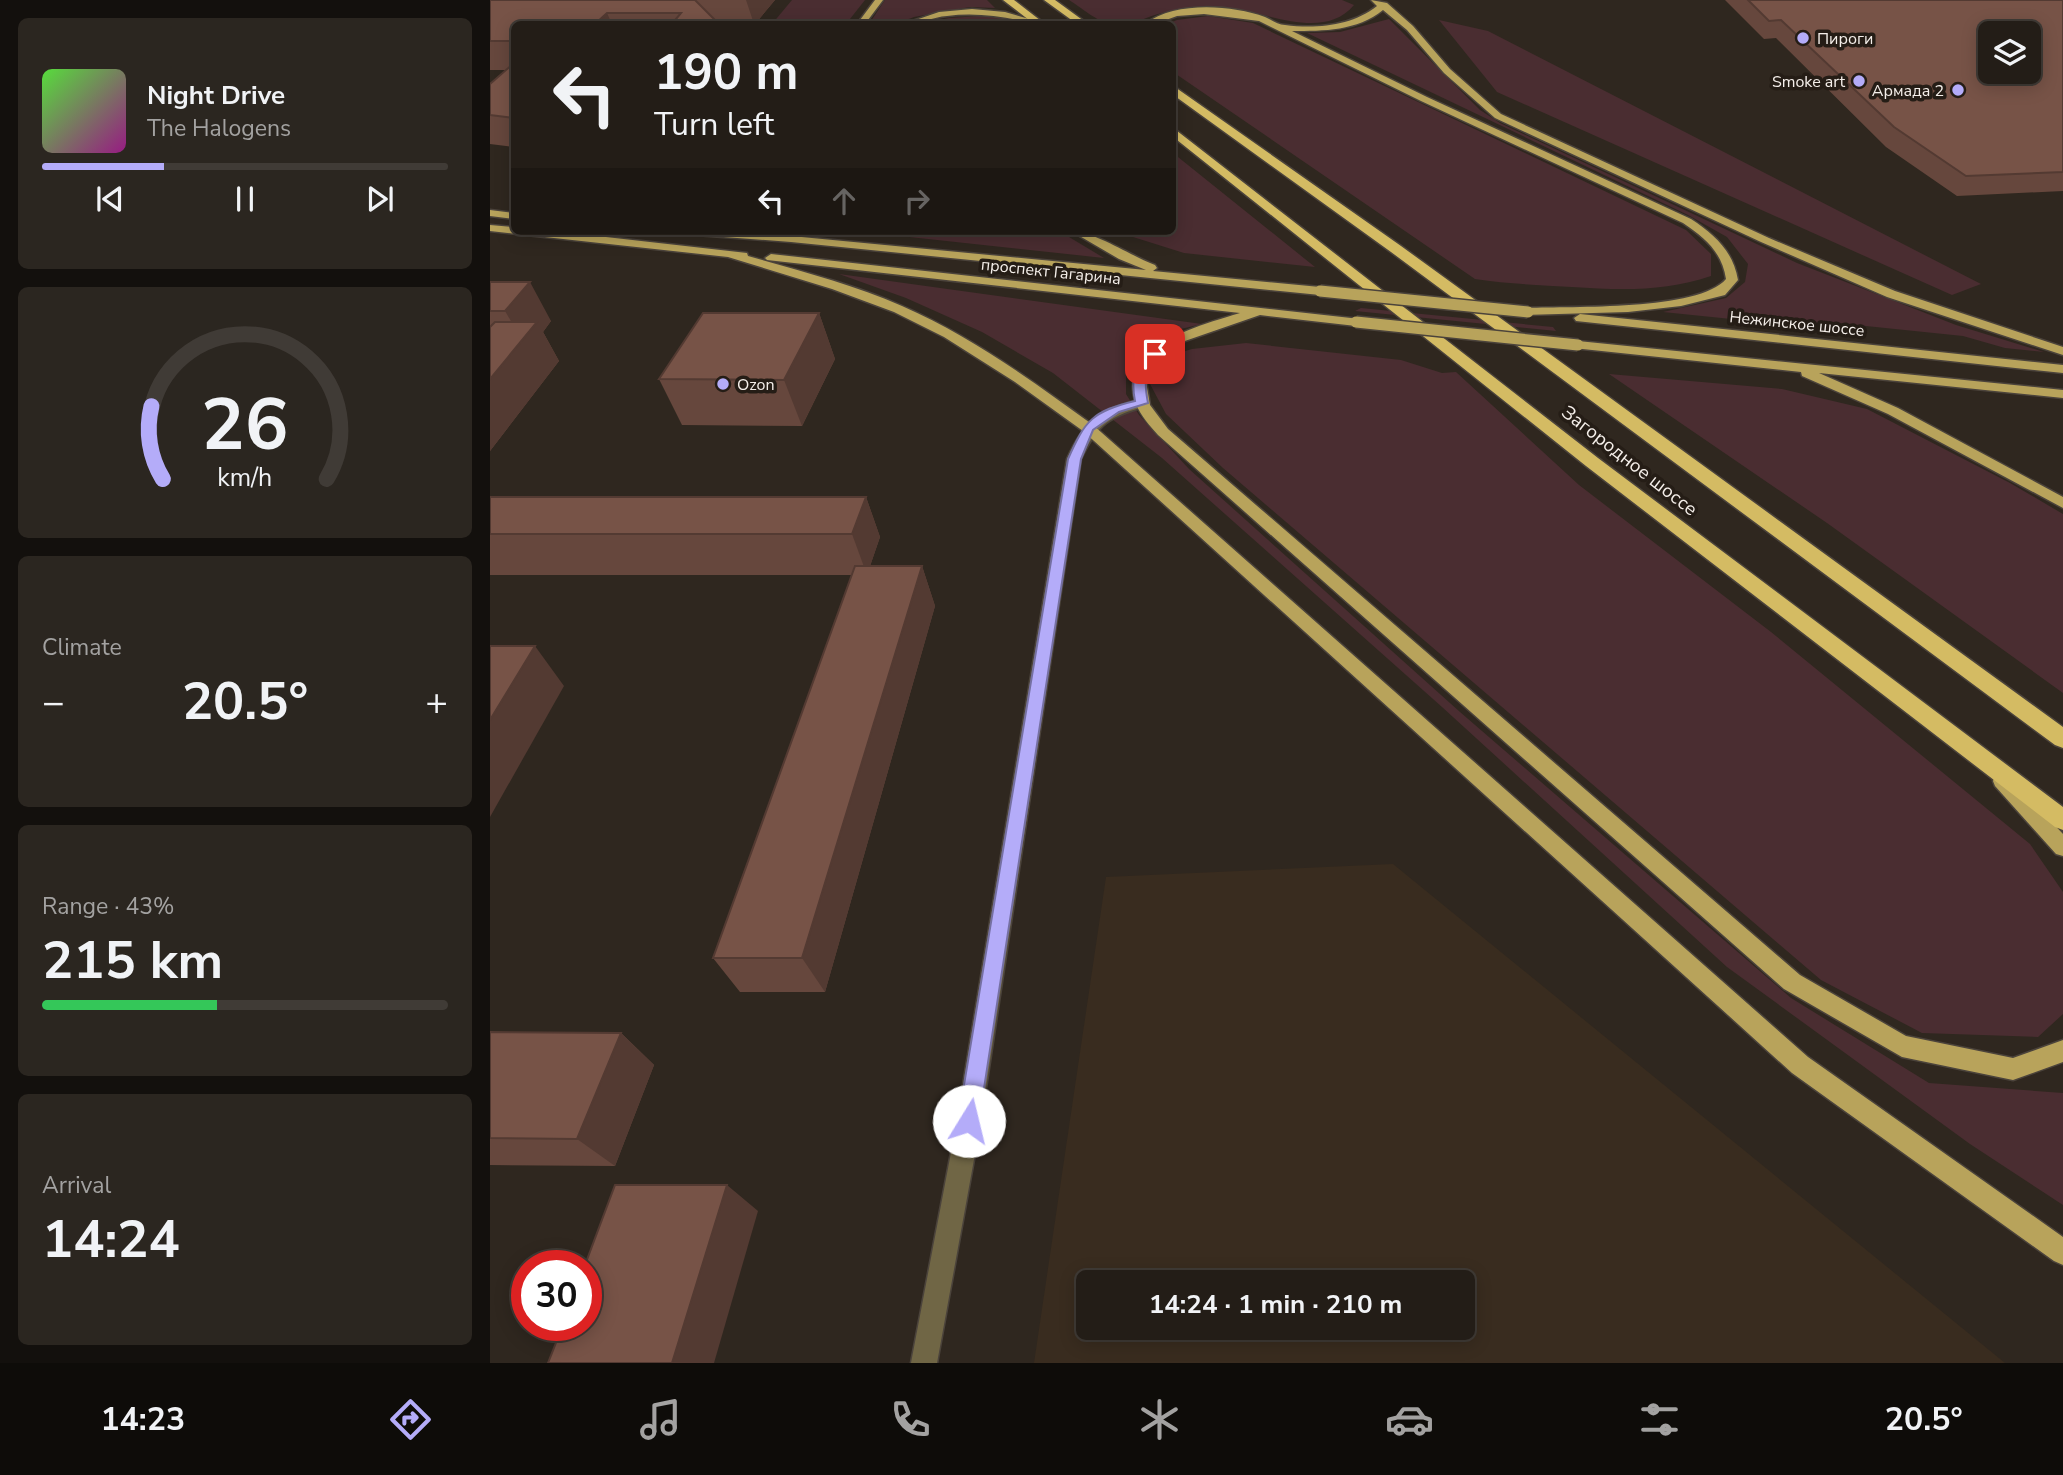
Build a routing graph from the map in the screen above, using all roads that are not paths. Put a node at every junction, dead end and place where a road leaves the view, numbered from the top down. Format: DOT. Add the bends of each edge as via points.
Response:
graph roads {
  1 [pos="879,0"];
  2 [pos="1009,0"];
  3 [pos="1049,0"];
  4 [pos="1380,3"];
  5 [pos="864,21"];
  6 [pos="915,21"];
  7 [pos="1031,21"];
  8 [pos="1035,21"];
  9 [pos="1079,21"];
  10 [pos="1158,21"];
  11 [pos="1280,28"];
  12 [pos="1176,91"];
  13 [pos="1176,133"];
  14 [pos="490,213"];
  15 [pos="511,216"];
  16 [pos="490,228"];
  17 [pos="511,230"];
  18 [pos="558,235"];
  19 [pos="726,235"];
  20 [pos="1084,235"];
  21 [pos="731,254"];
  22 [pos="1171,276"];
  23 [pos="1257,312"];
  24 [pos="1528,312"];
  25 [pos="2063,351"];
  26 [pos="1791,366"];
  27 [pos="2063,369"];
  28 [pos="2063,394"];
  29 [pos="1142,403"];
  30 [pos="1088,428"];
  31 [pos="2063,503"];
  32 [pos="2063,739"];
  33 [pos="1983,761"];
  34 [pos="2063,820"];
  35 [pos="2063,848"];
  36 [pos="2063,1051"];
  37 [pos="2063,1252"];
  38 [pos="924,1363"];
  1 -- 5 [label="main road"];
  2 -- 8 [label="highway"];
  3 -- 9 [label="highway"];
  4 -- 11 [label="main road" via="1373,15 1354,23"];
  4 -- 25 [label="main road" via="1498,116 1891,294"];
  6 -- 7 [label="main road" via="979,11"];
  10 -- 11 [label="main road" via="1209,11 1239,13"];
  11 -- 24 [label="main road" via="1687,221 1726,253 1731,268 1732,280 1723,291 1699,299"];
  12 -- 32 [label="highway, Загородное шоссе"];
  13 -- 33 [label="highway, Загородное шоссе" via="1592,462"];
  14 -- 15 [label="main road"];
  16 -- 17 [label="main road"];
  18 -- 21 [label="main road, проспект Гагарина"];
  19 -- 22 [label="main road, проспект Гагарина"];
  20 -- 22 [label="main road"];
  21 -- 23 [label="main road, проспект Гагарина"];
  21 -- 30 [label="main road" via="899,310 998,363"];
  22 -- 24 [label="main road, проспект Гагарина, bridge"];
  23 -- 26 [label="main road, проспект Гагарина, bridge"];
  23 -- 29 [label="main road" via="1178,338 1155,354 1140,370"];
  24 -- 27 [label="main road, Нежинское шоссе"];
  26 -- 28 [label="main road"];
  26 -- 31 [label="main road" via="1893,411"];
  29 -- 30 [label="street" via="1115,410"];
  29 -- 36 [label="main road" via="1163,432 1792,982 1902,1046 2013,1069"];
  30 -- 37 [label="main road" via="1800,1065"];
  30 -- 38 [label="street" via="1074,459 969,1121"];
  33 -- 34 [label="highway, Загородное шоссе"];
  33 -- 35 [label="main road"];
}
